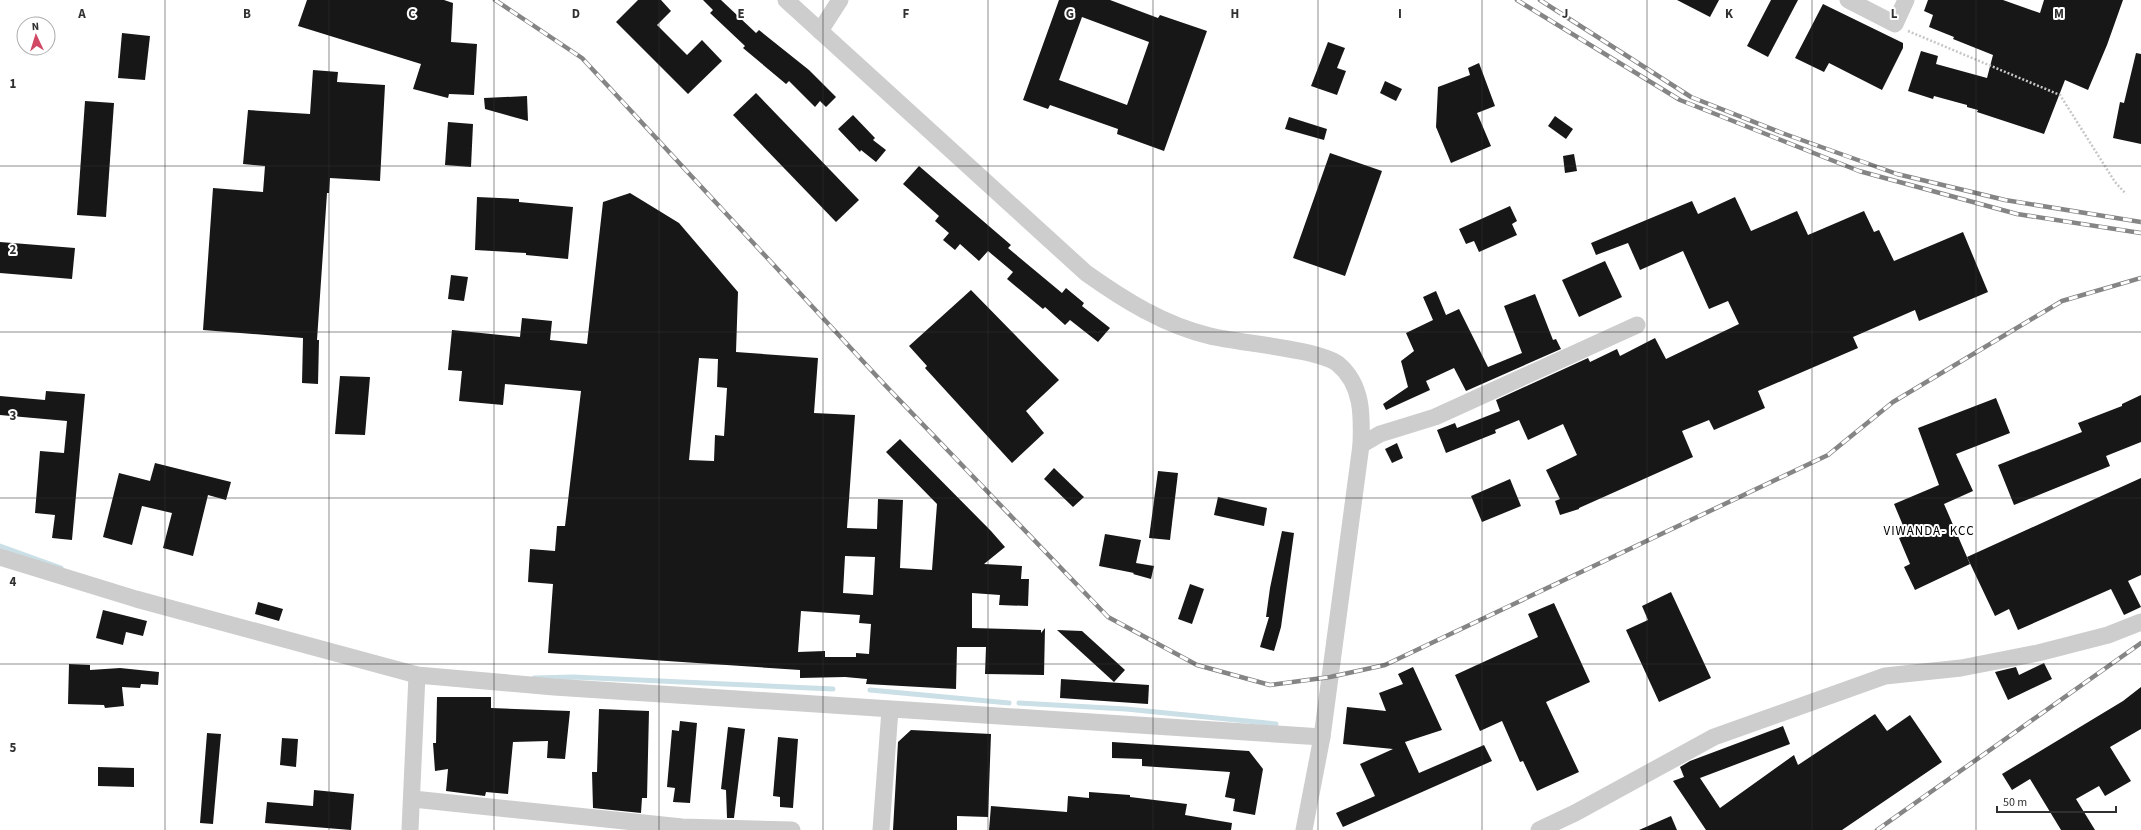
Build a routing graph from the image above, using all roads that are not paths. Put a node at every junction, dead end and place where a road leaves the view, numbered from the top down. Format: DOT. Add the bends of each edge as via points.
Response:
graph roads {
  1 [pos="786,0"];
  2 [pos="840,0"];
  3 [pos="1848,0"];
  4 [pos="1906,0"];
  5 [pos="820,31"];
  6 [pos="1637,325"];
  7 [pos="1361,445"];
  8 [pos="0,557"];
  9 [pos="2141,622"];
  10 [pos="418,675"];
  11 [pos="890,710"];
  12 [pos="1322,737"];
  13 [pos="413,799"];
  14 [pos="410,830"];
  15 [pos="792,830"];
  16 [pos="881,830"];
  17 [pos="1304,830"];
  18 [pos="1539,830"];
  1 -- 5 [label="street"];
  2 -- 5 [label="street"];
  3 -- 4 [label="street" via="1894,24"];
  5 -- 7 [label="street" via="1086,273 1122,298 1163,320 1210,336 1314,355 1337,363 1350,376 1358,394 1362,415"];
  6 -- 7 [label="street" via="1435,418 1380,434"];
  7 -- 12 [label="street"];
  8 -- 10 [label="street" via="136,598"];
  9 -- 18 [label="street" via="2108,635 2038,653 1961,668 1885,676 1714,737"];
  10 -- 11 [label="street" via="554,688"];
  10 -- 13 [label="street"];
  11 -- 12 [label="street"];
  11 -- 16 [label="street"];
  12 -- 17 [label="street"];
  13 -- 14 [label="street"];
  13 -- 15 [label="street" via="682,827"];
}
